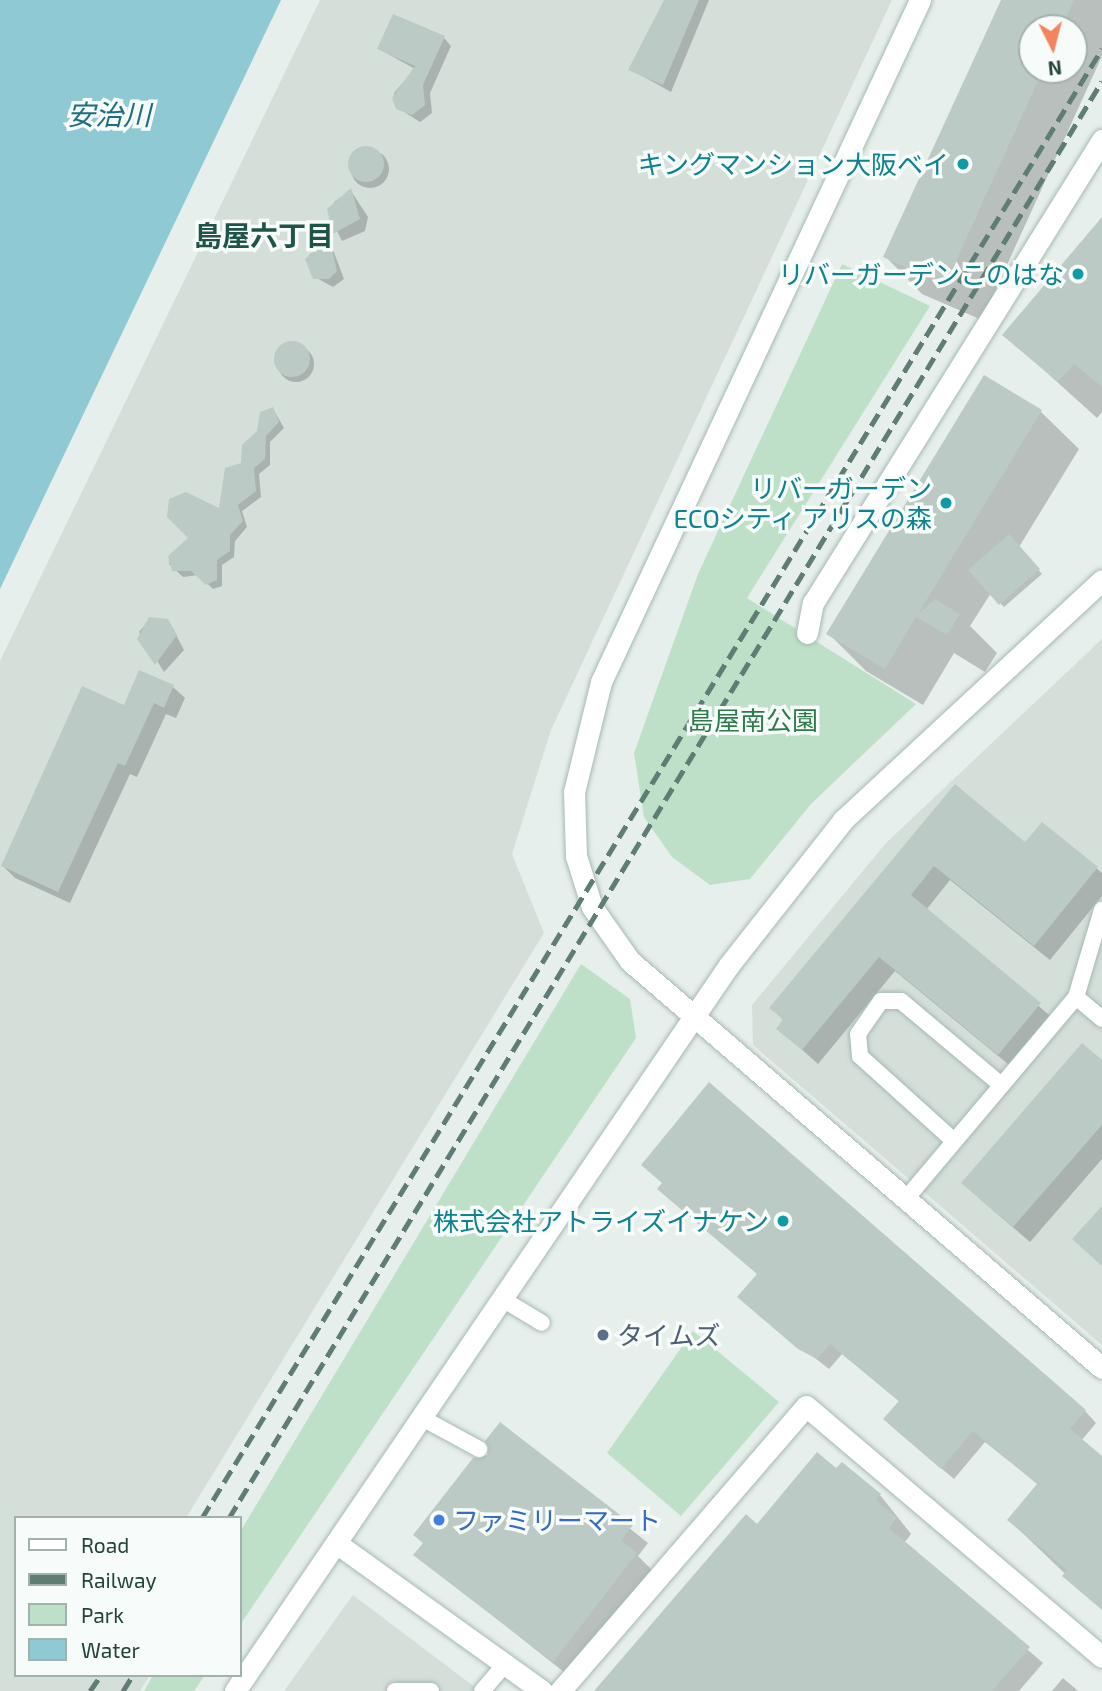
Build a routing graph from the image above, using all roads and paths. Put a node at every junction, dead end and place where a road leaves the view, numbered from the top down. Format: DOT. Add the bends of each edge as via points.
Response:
graph roads {
  1 [pos="920,0"];
  2 [pos="1102,140"];
  3 [pos="1102,580"];
  4 [pos="807,633"];
  5 [pos="1102,909"];
  6 [pos="1076,996"];
  7 [pos="692,1018"];
  8 [pos="1102,1019"];
  9 [pos="1001,1085"];
  10 [pos="954,1141"];
  11 [pos="905,1200"];
  12 [pos="504,1300"];
  13 [pos="542,1323"];
  14 [pos="1102,1368"];
  15 [pos="424,1419"];
  16 [pos="479,1449"];
  17 [pos="340,1545"];
  18 [pos="1102,1657"];
  19 [pos="505,1665"];
  20 [pos="235,1691"];
  21 [pos="395,1691"];
  22 [pos="430,1691"];
  23 [pos="482,1691"];
  24 [pos="541,1691"];
  25 [pos="560,1691"];
  1 -- 7 [label="street" via="601,682 579,758 572,824 592,907 630,961"];
  2 -- 4 [label="street" via="813,603"];
  3 -- 7 [label="street" via="843,820"];
  5 -- 6 [label="lane"];
  6 -- 8 [label="lane"];
  6 -- 9 [label="lane"];
  7 -- 11 [label="street"];
  7 -- 12 [label="street"];
  9 -- 10 [label="lane"];
  9 -- 10 [label="lane" via="901,1001 881,1002 858,1034 860,1056"];
  10 -- 11 [label="lane"];
  11 -- 14 [label="street"];
  12 -- 13 [label="lane"];
  12 -- 15 [label="street"];
  15 -- 16 [label="lane"];
  15 -- 17 [label="street"];
  17 -- 19 [label="street"];
  17 -- 20 [label="street"];
  18 -- 25 [label="street" via="806,1406"];
  19 -- 23 [label="lane"];
  19 -- 24 [label="street"];
  21 -- 22 [label="lane"];
}
